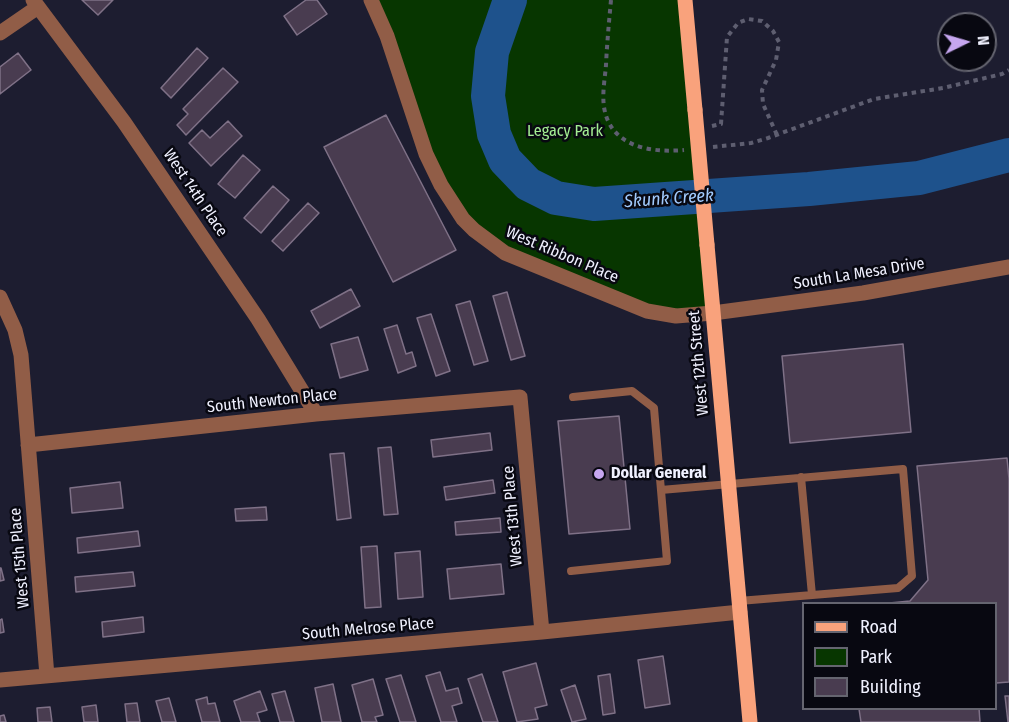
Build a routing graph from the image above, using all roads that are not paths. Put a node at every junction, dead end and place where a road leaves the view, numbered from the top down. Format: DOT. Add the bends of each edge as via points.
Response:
graph roads {
  1 [pos="371,0"];
  2 [pos="685,0"];
  3 [pos="35,3"];
  4 [pos="0,33"];
  5 [pos="1009,267"];
  6 [pos="0,297"];
  7 [pos="713,313"];
  8 [pos="573,397"];
  9 [pos="520,398"];
  10 [pos="316,414"];
  11 [pos="28,445"];
  12 [pos="801,477"];
  13 [pos="728,485"];
  14 [pos="661,490"];
  15 [pos="571,571"];
  16 [pos="812,595"];
  17 [pos="739,607"];
  18 [pos="542,632"];
  19 [pos="47,676"];
  20 [pos="0,680"];
  21 [pos="750,722"];
  1 -- 7 [label="street, West Ribbon Place" via="426,154 441,185 474,231 505,253 647,311 676,316"];
  2 -- 7 [label="main road, West 12th Street, bridge"];
  3 -- 4 [label="street"];
  3 -- 10 [label="street, West 14th Place" via="124,122 258,319"];
  5 -- 7 [label="street, South La Mesa Drive" via="863,293"];
  6 -- 11 [label="street, West 15th Place" via="21,355"];
  7 -- 13 [label="main road, West 12th Street"];
  8 -- 14 [label="lane" via="632,391 654,408"];
  9 -- 10 [label="street, South Newton Place"];
  9 -- 18 [label="street, West 13th Place"];
  10 -- 11 [label="street, South Newton Place"];
  11 -- 19 [label="street, West 15th Place"];
  12 -- 13 [label="lane"];
  12 -- 16 [label="lane"];
  12 -- 16 [label="lane" via="903,469 912,576 898,588"];
  13 -- 14 [label="lane"];
  13 -- 17 [label="main road, West 12th Street"];
  14 -- 15 [label="lane" via="667,561"];
  16 -- 17 [label="lane"];
  17 -- 18 [label="street, South Melrose Place"];
  17 -- 21 [label="main road, West 12th Street"];
  18 -- 19 [label="street, South Melrose Place"];
  19 -- 20 [label="street, South Melrose Place"];
}
